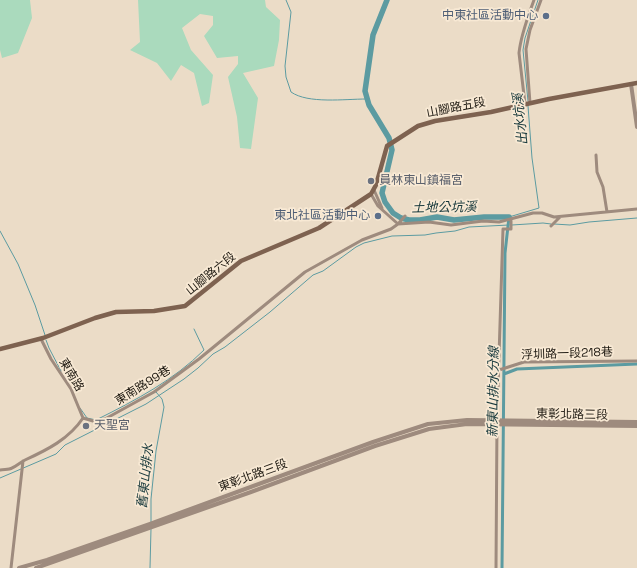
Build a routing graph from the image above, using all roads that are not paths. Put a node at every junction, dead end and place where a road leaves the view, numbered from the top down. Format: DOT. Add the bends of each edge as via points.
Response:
graph roads {
  1 [pos="534,0"];
  2 [pos="541,0"];
  3 [pos="637,83"];
  4 [pos="631,84"];
  5 [pos="528,104"];
  6 [pos="637,127"];
  7 [pos="596,155"];
  8 [pos="372,192"];
  9 [pos="637,209"];
  10 [pos="608,212"];
  11 [pos="405,216"];
  12 [pos="560,217"];
  13 [pos="511,220"];
  14 [pos="398,224"];
  15 [pos="551,226"];
  16 [pos="42,339"];
  17 [pos="0,349"];
  18 [pos="637,361"];
  19 [pos="499,370"];
  20 [pos="83,418"];
  21 [pos="497,422"];
  22 [pos="507,422"];
  23 [pos="637,422"];
  24 [pos="637,426"];
  25 [pos="23,461"];
  26 [pos="0,470"];
  27 [pos="11,568"];
  28 [pos="19,568"];
  29 [pos="36,568"];
  30 [pos="496,568"];
  1 -- 5 [label="street" via="522,35 519,53"];
  2 -- 5 [label="street" via="526,49"];
  3 -- 4 [label="main road, 山腳路五段"];
  4 -- 5 [label="main road, 山腳路五段"];
  4 -- 6 [label="street"];
  5 -- 8 [label="main road, 山腳路五段" via="418,126 387,146"];
  7 -- 10 [label="street" via="596,172 604,187"];
  8 -- 14 [label="street" via="378,206"];
  8 -- 16 [label="main road, 山腳路六段" via="319,228 241,261 185,306 154,311 116,312"];
  9 -- 10 [label="street"];
  10 -- 12 [label="street"];
  11 -- 14 [label="street"];
  12 -- 13 [label="street" via="542,213"];
  12 -- 15 [label="street"];
  13 -- 14 [label="street" via="451,225 430,222"];
  13 -- 19 [label="street" via="511,229 503,229"];
  14 -- 20 [label="street, 東南路99巷" via="362,240 305,272 168,383 105,419 93,421"];
  16 -- 17 [label="main road, 山腳路六段"];
  16 -- 20 [label="street, 東南路" via="51,359 71,389"];
  18 -- 19 [label="street, 浮圳路一段218巷" via="524,362"];
  19 -- 21 [label="street"];
  20 -- 25 [label="street" via="60,441"];
  21 -- 22 [label="street"];
  21 -- 28 [label="street, 東彰北路三段" via="467,420 428,424 150,524"];
  21 -- 29 [label="street, 東彰北路三段" via="429,429 401,437"];
  21 -- 30 [label="street"];
  22 -- 23 [label="street, 東彰北路三段"];
  22 -- 24 [label="street, 東彰北路三段"];
  25 -- 26 [label="street" via="12,468"];
  25 -- 27 [label="street"];
}
